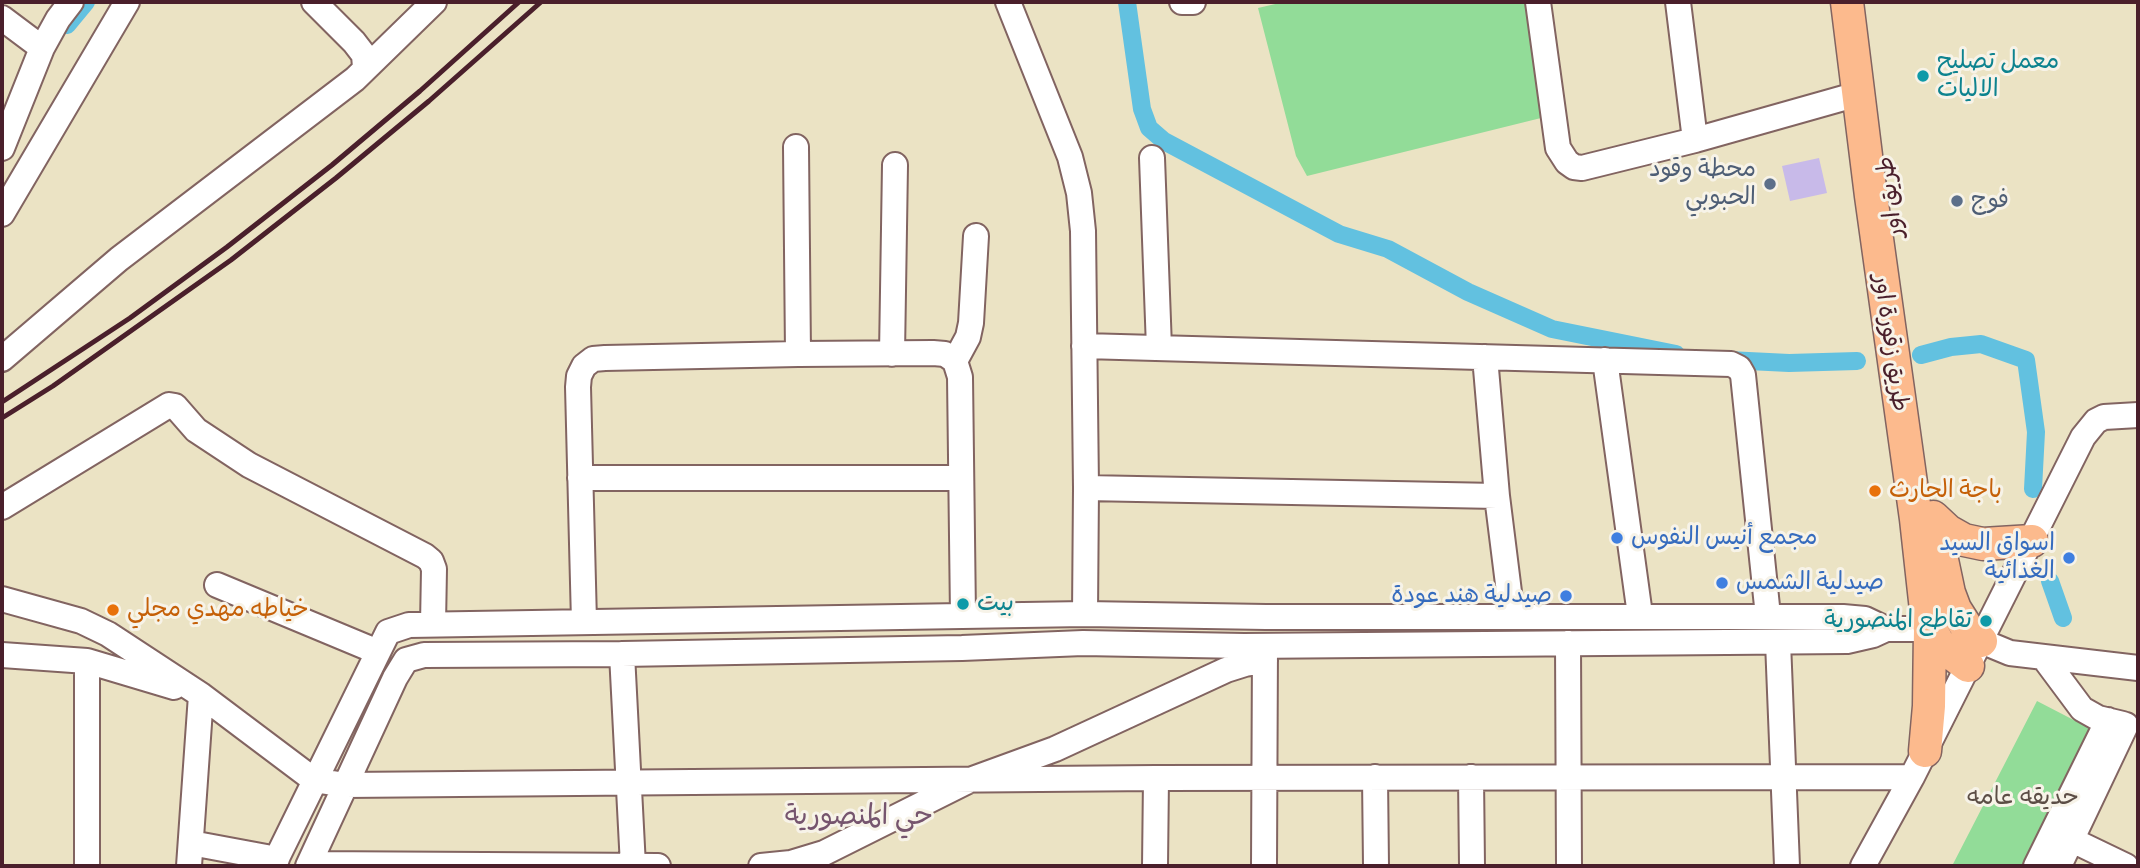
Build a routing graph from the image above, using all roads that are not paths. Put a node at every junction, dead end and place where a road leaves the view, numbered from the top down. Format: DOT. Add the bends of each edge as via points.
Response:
graph roads {
  1 [pos="71,2"];
  2 [pos="127,2"];
  3 [pos="314,2"];
  4 [pos="434,2"];
  5 [pos="1008,2"];
  6 [pos="1182,2"];
  7 [pos="1193,2"];
  8 [pos="1538,2"];
  9 [pos="1678,2"];
  10 [pos="1847,2"];
  11 [pos="1868,2"];
  12 [pos="2,18"];
  13 [pos="42,48"];
  14 [pos="365,67"];
  15 [pos="1858,94"];
  16 [pos="1695,140"];
  17 [pos="796,147"];
  18 [pos="2,148"];
  19 [pos="1152,158"];
  20 [pos="895,165"];
  21 [pos="2,214"];
  22 [pos="976,236"];
  23 [pos="1084,346"];
  24 [pos="1159,348"];
  25 [pos="798,354"];
  26 [pos="892,354"];
  27 [pos="1485,357"];
  28 [pos="2,359"];
  29 [pos="1605,360"];
  30 [pos="955,361"];
  31 [pos="2138,415"];
  32 [pos="580,478"];
  33 [pos="961,478"];
  34 [pos="1086,488"];
  35 [pos="1497,496"];
  36 [pos="2,507"];
  37 [pos="1924,518"];
  38 [pos="2032,541"];
  39 [pos="217,585"];
  40 [pos="2,599"];
  41 [pos="1085,614"];
  42 [pos="1640,615"];
  43 [pos="963,616"];
  44 [pos="1512,616"];
  45 [pos="1768,616"];
  46 [pos="1266,617"];
  47 [pos="584,622"];
  48 [pos="433,624"];
  49 [pos="1930,628"];
  50 [pos="1886,629"];
  51 [pos="1779,642"];
  52 [pos="1568,643"];
  53 [pos="378,652"];
  54 [pos="622,654"];
  55 [pos="1265,654"];
  56 [pos="1975,654"];
  57 [pos="2,655"];
  58 [pos="2044,658"];
  59 [pos="87,661"];
  60 [pos="2138,668"];
  61 [pos="201,695"];
  62 [pos="2124,725"];
  63 [pos="1918,764"];
  64 [pos="1263,777"];
  65 [pos="1375,777"];
  66 [pos="1471,777"];
  67 [pos="1568,777"];
  68 [pos="1784,777"];
  69 [pos="1156,778"];
  70 [pos="314,780"];
  71 [pos="970,780"];
  72 [pos="629,782"];
  73 [pos="345,785"];
  74 [pos="2071,840"];
  75 [pos="190,855"];
  76 [pos="275,863"];
  77 [pos="804,863"];
  78 [pos="308,865"];
  79 [pos="87,866"];
  80 [pos="469,866"];
  81 [pos="633,866"];
  82 [pos="658,866"];
  83 [pos="768,866"];
  84 [pos="1155,866"];
  85 [pos="1264,866"];
  86 [pos="1376,866"];
  87 [pos="1472,866"];
  88 [pos="1569,866"];
  89 [pos="1787,866"];
  90 [pos="1863,866"];
  91 [pos="2036,866"];
  92 [pos="2059,866"];
  93 [pos="2126,866"];
  1 -- 13 [label="street"];
  2 -- 21 [label="street"];
  3 -- 14 [label="street" via="354,42 364,55"];
  4 -- 14 [label="street"];
  5 -- 23 [label="street" via="1058,123 1079,193"];
  6 -- 7 [label="street"];
  8 -- 16 [label="street" via="1558,148 1567,162 1583,168"];
  9 -- 16 [label="street"];
  10 -- 15 [label="main road, طريق زقورة اور"];
  11 -- 37 [label="main road, طريق اور"];
  12 -- 13 [label="street"];
  13 -- 18 [label="street"];
  14 -- 28 [label="street" via="119,259"];
  15 -- 16 [label="street"];
  15 -- 37 [label="main road, طريق زقورة اور" via="1899,407"];
  17 -- 25 [label="street"];
  19 -- 24 [label="street"];
  20 -- 26 [label="street"];
  22 -- 30 [label="street" via="971,324"];
  23 -- 24 [label="street"];
  23 -- 34 [label="street"];
  24 -- 27 [label="street"];
  25 -- 26 [label="street"];
  25 -- 32 [label="street" via="593,359 579,376"];
  26 -- 30 [label="street" via="945,354"];
  27 -- 29 [label="street"];
  27 -- 35 [label="street"];
  29 -- 42 [label="street"];
  29 -- 45 [label="street" via="1731,364 1739,368"];
  30 -- 33 [label="street" via="960,377"];
  31 -- 38 [label="street" via="2111,415 2096,421 2083,437"];
  32 -- 33 [label="street"];
  32 -- 47 [label="street"];
  33 -- 43 [label="street"];
  34 -- 35 [label="street"];
  34 -- 41 [label="street"];
  35 -- 44 [label="street"];
  36 -- 48 [label="street" via="169,405 196,430 249,465 425,556 434,569"];
  37 -- 38 [label="main road" via="1964,540 1983,544"];
  37 -- 49 [label="main road, طريق زقورة اور"];
  37 -- 56 [label="main road"];
  38 -- 56 [label="street"];
  39 -- 53 [label="street"];
  40 -- 61 [label="street" via="81,621 108,634"];
  41 -- 43 [label="street"];
  41 -- 46 [label="street"];
  42 -- 44 [label="street"];
  42 -- 45 [label="street"];
  43 -- 47 [label="street"];
  44 -- 46 [label="street"];
  45 -- 50 [label="street" via="1854,617"];
  46 -- 55 [label="street"];
  47 -- 48 [label="street"];
  48 -- 53 [label="street" via="388,632"];
  49 -- 50 [label="street"];
  49 -- 56 [label="main road" via="1939,644"];
  49 -- 63 [label="main road, طريق زقورة اور" via="1929,695"];
  50 -- 51 [label="street" via="1847,641"];
  51 -- 52 [label="street"];
  51 -- 68 [label="street"];
  52 -- 55 [label="street"];
  52 -- 67 [label="street"];
  53 -- 70 [label="street"];
  54 -- 55 [label="street" via="1083,643"];
  54 -- 72 [label="street"];
  54 -- 73 [label="street" via="424,655 407,660"];
  55 -- 64 [label="street"];
  55 -- 71 [label="street" via="1055,749"];
  56 -- 58 [label="street"];
  56 -- 63 [label="street"];
  57 -- 59 [label="street"];
  58 -- 60 [label="street"];
  58 -- 62 [label="street" via="2082,709"];
  59 -- 61 [label="street"];
  59 -- 79 [label="street"];
  61 -- 70 [label="street"];
  61 -- 75 [label="street"];
  62 -- 74 [label="street"];
  62 -- 91 [label="street"];
  63 -- 68 [label="street"];
  63 -- 90 [label="street"];
  64 -- 65 [label="street"];
  64 -- 69 [label="street"];
  64 -- 85 [label="street"];
  65 -- 66 [label="street"];
  65 -- 86 [label="street"];
  66 -- 67 [label="street"];
  66 -- 87 [label="street"];
  67 -- 68 [label="street"];
  67 -- 88 [label="street"];
  68 -- 89 [label="street"];
  69 -- 71 [label="street"];
  69 -- 84 [label="street"];
  70 -- 73 [label="street"];
  70 -- 76 [label="street"];
  71 -- 72 [label="street"];
  71 -- 77 [label="street"];
  72 -- 73 [label="street"];
  72 -- 81 [label="street"];
  73 -- 78 [label="street"];
  74 -- 92 [label="street"];
  74 -- 93 [label="street"];
  75 -- 76 [label="street"];
  77 -- 83 [label="street"];
  78 -- 80 [label="street"];
  80 -- 81 [label="street"];
  81 -- 82 [label="street"];
}
